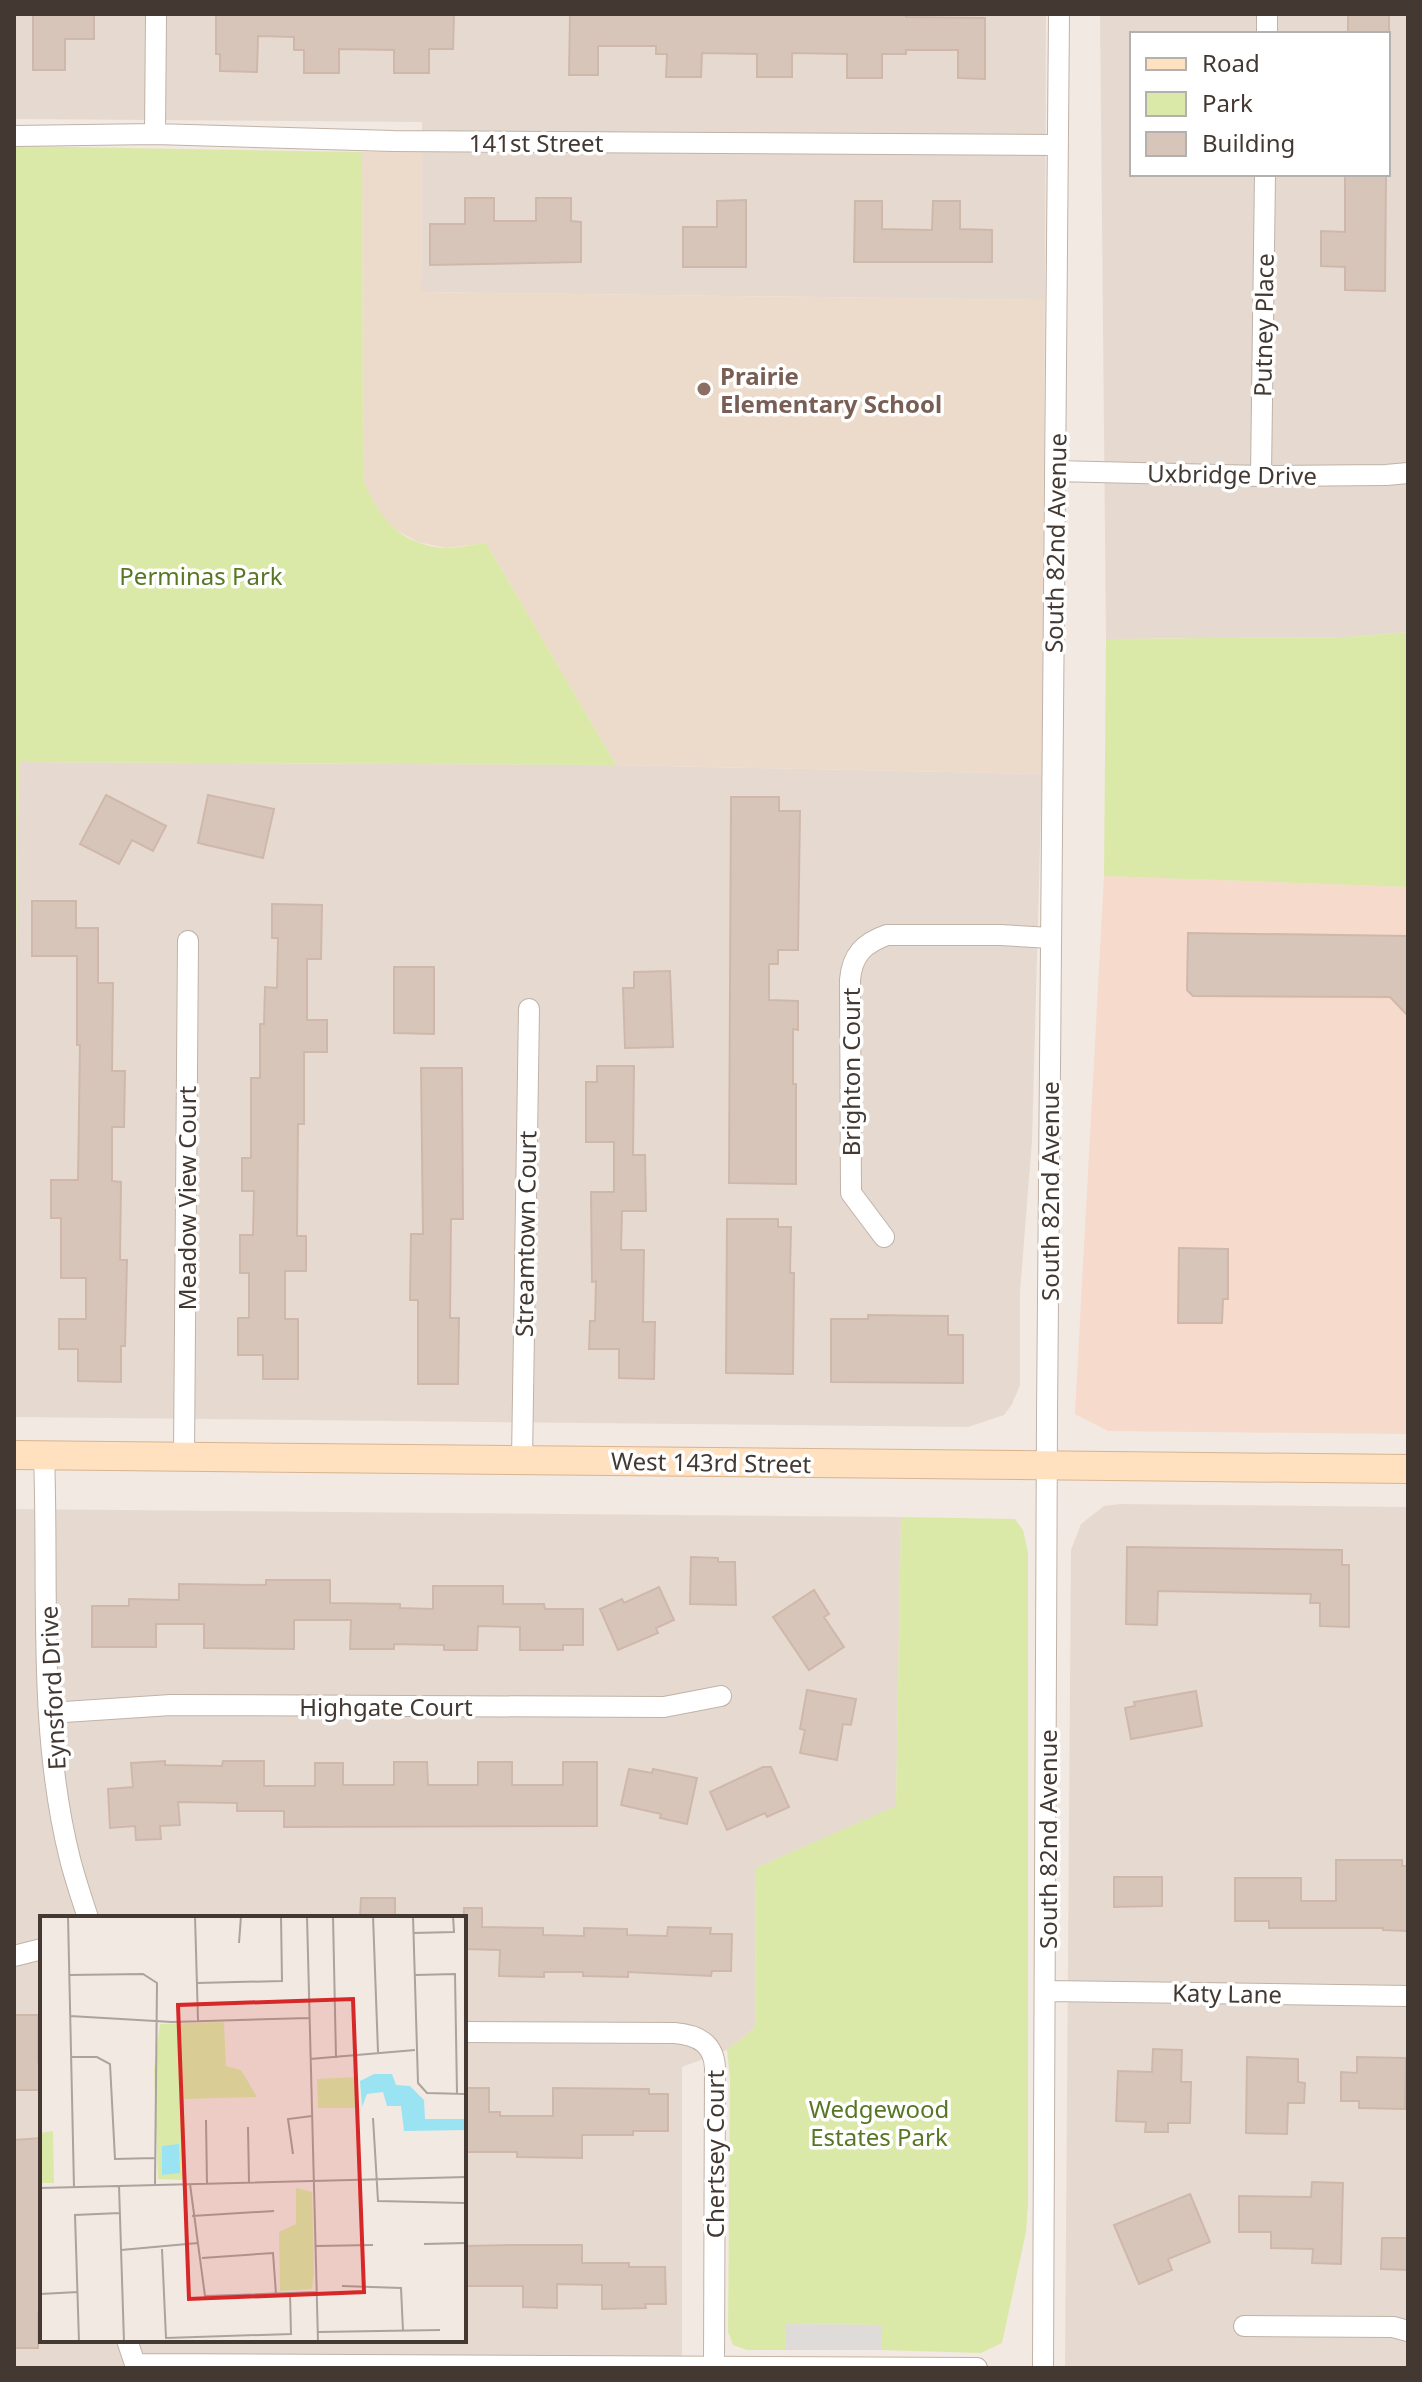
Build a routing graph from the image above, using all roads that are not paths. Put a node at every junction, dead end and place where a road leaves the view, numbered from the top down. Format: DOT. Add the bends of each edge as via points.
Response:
graph roads {
  1 [pos="156,14"];
  2 [pos="1059,14"];
  3 [pos="155,134"];
  4 [pos="14,136"];
  5 [pos="1058,145"];
  6 [pos="1265,176"];
  7 [pos="1055,471"];
  8 [pos="1408,473"];
  9 [pos="1261,476"];
  10 [pos="1051,938"];
  11 [pos="188,941"];
  12 [pos="529,1009"];
  13 [pos="884,1237"];
  14 [pos="14,1455"];
  15 [pos="44,1455"];
  16 [pos="184,1456"];
  17 [pos="522,1460"];
  18 [pos="1047,1465"];
  19 [pos="1408,1469"];
  20 [pos="721,1696"];
  21 [pos="49,1713"];
  22 [pos="87,1916"];
  23 [pos="40,1950"];
  24 [pos="14,1956"];
  25 [pos="1046,1991"];
  26 [pos="1408,1996"];
  27 [pos="466,2032"];
  28 [pos="1244,2326"];
  29 [pos="1408,2331"];
  30 [pos="128,2342"];
  31 [pos="714,2367"];
  32 [pos="822,2367"];
  33 [pos="977,2368"];
  34 [pos="1043,2368"];
  1 -- 3 [label="street"];
  2 -- 5 [label="street, South 82nd Avenue"];
  3 -- 4 [label="street, 141st Street"];
  3 -- 5 [label="street, 141st Street"];
  5 -- 7 [label="street, South 82nd Avenue"];
  6 -- 9 [label="street, Putney Place"];
  7 -- 9 [label="street, Uxbridge Drive"];
  7 -- 10 [label="street, South 82nd Avenue"];
  8 -- 9 [label="street, Uxbridge Drive"];
  10 -- 13 [label="street, Brighton Court" via="887,935 871,941 855,957 850,980 851,1193"];
  10 -- 18 [label="street, South 82nd Avenue"];
  11 -- 16 [label="street, Meadow View Court"];
  12 -- 17 [label="street, Streamtown Court"];
  14 -- 15 [label="main road, West 143rd Street"];
  15 -- 16 [label="main road, West 143rd Street"];
  15 -- 21 [label="street, Eynsford Drive"];
  16 -- 17 [label="main road, West 143rd Street"];
  17 -- 18 [label="main road, West 143rd Street"];
  18 -- 19 [label="main road, West 143rd Street"];
  18 -- 25 [label="street, South 82nd Avenue"];
  20 -- 21 [label="street, Highgate Court" via="664,1707 171,1705"];
  21 -- 22 [label="street, Eynsford Drive" via="69,1858"];
  23 -- 24 [label="street"];
  25 -- 26 [label="street, Katy Lane"];
  25 -- 34 [label="street, South 82nd Avenue"];
  27 -- 31 [label="street, Chertsey Court" via="675,2033 695,2036 707,2045 715,2068"];
  28 -- 29 [label="street"];
  30 -- 31 [label="street" via="135,2364"];
  31 -- 32 [label="street"];
  32 -- 33 [label="street"];
}
